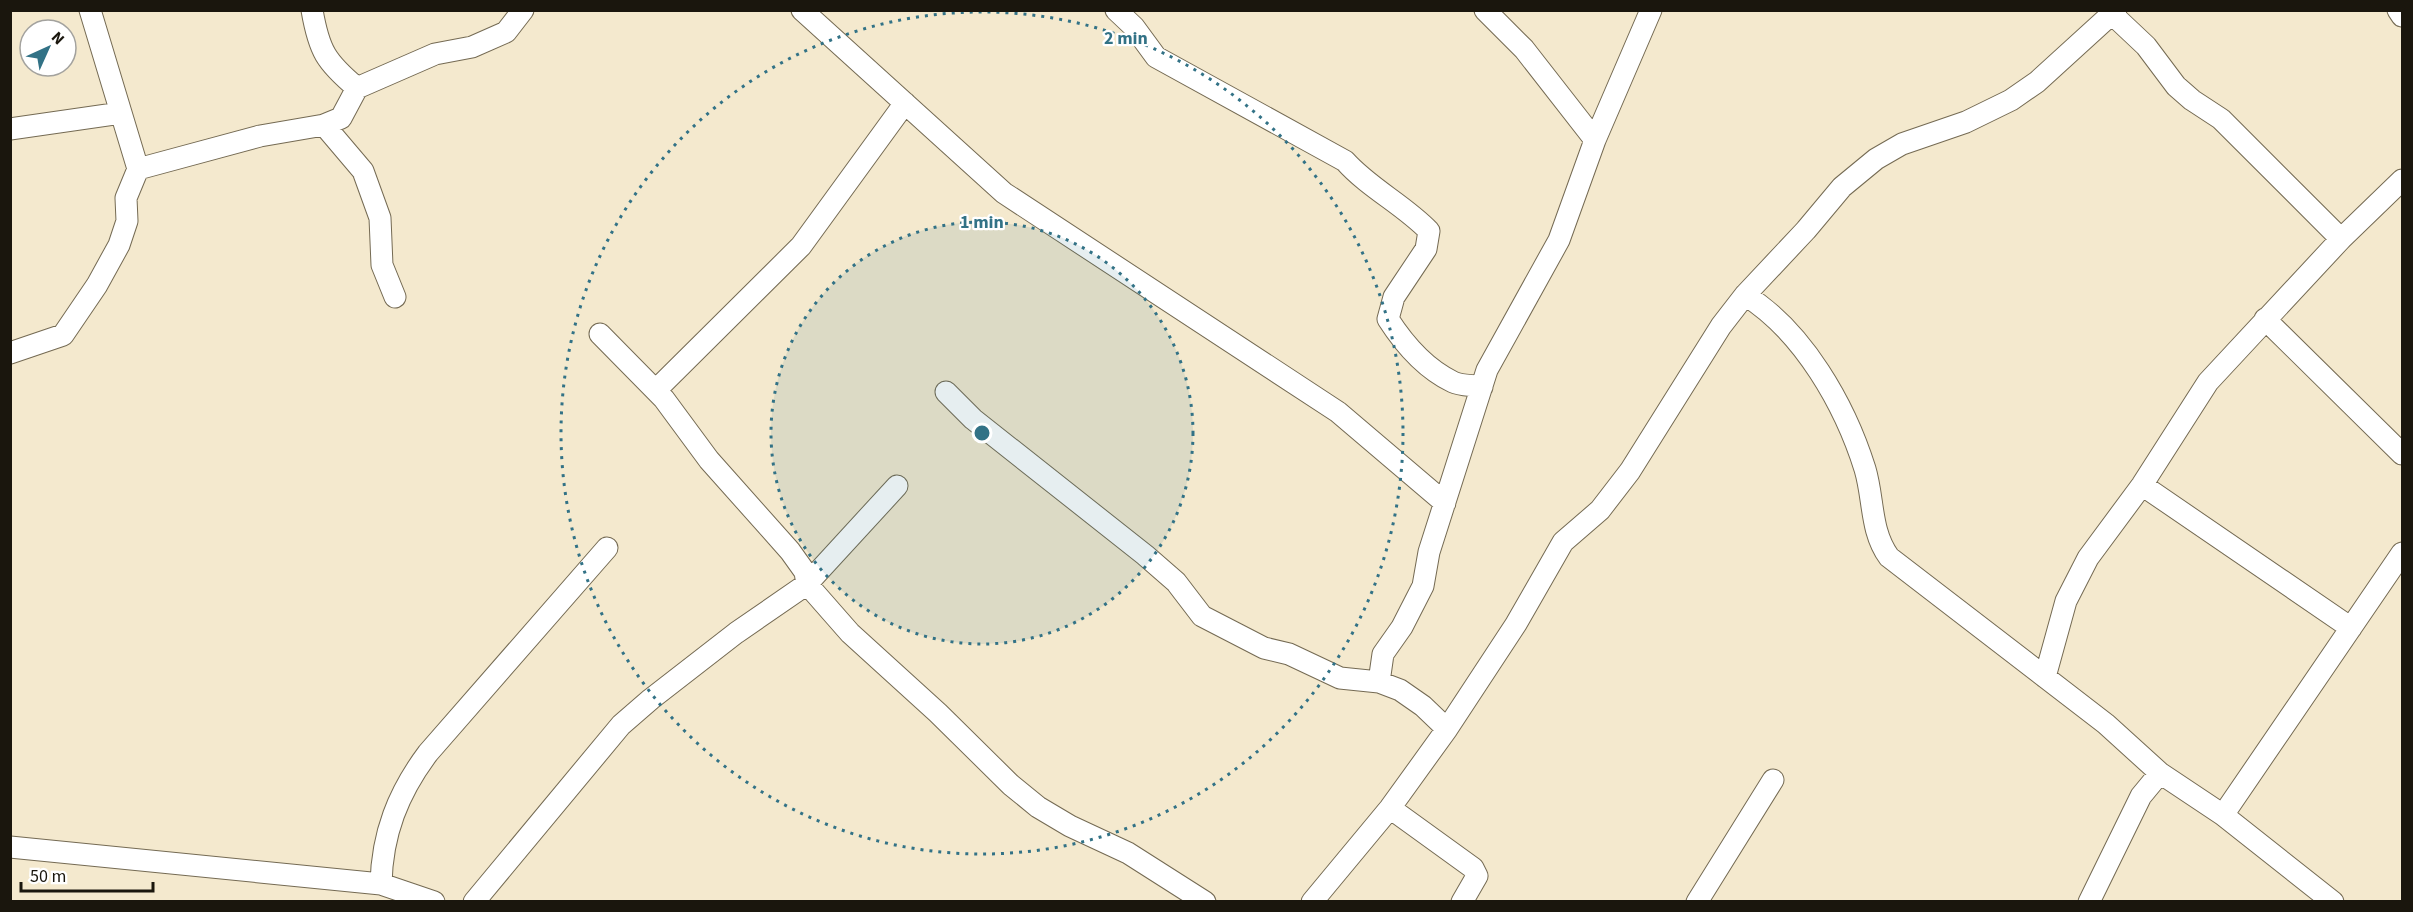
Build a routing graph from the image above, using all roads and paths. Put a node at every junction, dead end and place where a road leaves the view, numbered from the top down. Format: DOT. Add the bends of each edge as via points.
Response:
graph roads {
  1 [pos="90,10"];
  2 [pos="312,10"];
  3 [pos="523,10"];
  4 [pos="802,10"];
  5 [pos="1116,10"];
  6 [pos="1485,10"];
  7 [pos="2398,10"];
  8 [pos="2114,12"];
  9 [pos="1643,14"];
  10 [pos="2403,16"];
  11 [pos="357,88"];
  12 [pos="905,103"];
  13 [pos="121,114"];
  14 [pos="324,125"];
  15 [pos="10,129"];
  16 [pos="1595,140"];
  17 [pos="138,169"];
  18 [pos="2403,180"];
  19 [pos="2341,239"];
  20 [pos="1745,295"];
  21 [pos="395,297"];
  22 [pos="2265,319"];
  23 [pos="600,334"];
  24 [pos="10,353"];
  25 [pos="1482,387"];
  26 [pos="656,390"];
  27 [pos="946,392"];
  28 [pos="2403,454"];
  29 [pos="2142,485"];
  30 [pos="897,486"];
  31 [pos="1445,503"];
  32 [pos="607,548"];
  33 [pos="2402,554"];
  34 [pos="807,584"];
  35 [pos="2351,628"];
  36 [pos="2045,677"];
  37 [pos="1379,682"];
  38 [pos="1447,729"];
  39 [pos="2160,772"];
  40 [pos="1773,780"];
  41 [pos="1390,808"];
  42 [pos="2223,815"];
  43 [pos="10,847"];
  44 [pos="381,885"];
  45 [pos="2331,901"];
  46 [pos="434,902"];
  47 [pos="474,902"];
  48 [pos="1205,902"];
  49 [pos="1312,902"];
  50 [pos="1462,902"];
  51 [pos="1697,902"];
  52 [pos="2089,902"];
  1 -- 13 [label="street"];
  2 -- 11 [label="street" via="317,39 333,68"];
  3 -- 11 [label="street" via="506,32 472,47 435,54"];
  4 -- 12 [label="street"];
  5 -- 25 [label="street" via="1156,57 1345,161 1430,231 1426,249 1394,297 1388,319 1400,338 1426,364 1455,383"];
  6 -- 16 [label="street" via="1524,49"];
  7 -- 10 [label="street"];
  8 -- 19 [label="street" via="2176,86 2221,119"];
  8 -- 20 [label="street" via="2037,82 2011,100 1966,122 1902,144 1876,159 1842,187"];
  9 -- 16 [label="street"];
  11 -- 14 [label="street" via="341,118"];
  12 -- 26 [label="street" via="801,246"];
  12 -- 31 [label="street" via="1004,193 1338,412"];
  13 -- 15 [label="street"];
  13 -- 17 [label="street"];
  14 -- 17 [label="street" via="260,136"];
  14 -- 21 [label="street" via="363,171 380,218 382,265"];
  16 -- 25 [label="street" via="1559,240"];
  17 -- 24 [label="street" via="126,198 127,221 119,245 63,335"];
  18 -- 19 [label="street"];
  19 -- 22 [label="street"];
  20 -- 36 [label="street" via="1765,307 1799,343 1834,398 1865,471 1876,533 1889,556"];
  20 -- 38 [label="street" via="1721,326 1630,471 1600,510 1563,542 1516,624"];
  22 -- 28 [label="street"];
  22 -- 29 [label="street" via="2208,382"];
  23 -- 26 [label="street"];
  25 -- 31 [label="street"];
  26 -- 34 [label="street" via="709,459 790,551 805,572"];
  27 -- 37 [label="street" via="973,419 1176,582 1202,616 1264,648 1288,654 1340,678"];
  29 -- 35 [label="street"];
  29 -- 36 [label="street" via="2088,558 2066,601"];
  30 -- 34 [label="street"];
  31 -- 37 [label="street" via="1423,586 1383,654"];
  32 -- 44 [label="street" via="413,773 388,826"];
  33 -- 35 [label="street"];
  34 -- 47 [label="street" via="726,641 621,725"];
  34 -- 48 [label="street" via="850,633 1038,807 1128,853"];
  35 -- 42 [label="street"];
  36 -- 39 [label="street"];
  37 -- 38 [label="street" via="1416,701"];
  38 -- 41 [label="street"];
  39 -- 42 [label="street"];
  39 -- 52 [label="street" via="2141,796"];
  40 -- 51 [label="street"];
  41 -- 49 [label="street"];
  41 -- 50 [label="street" via="1473,868 1477,876"];
  42 -- 45 [label="street"];
  43 -- 44 [label="street"];
  44 -- 46 [label="street"];
}
